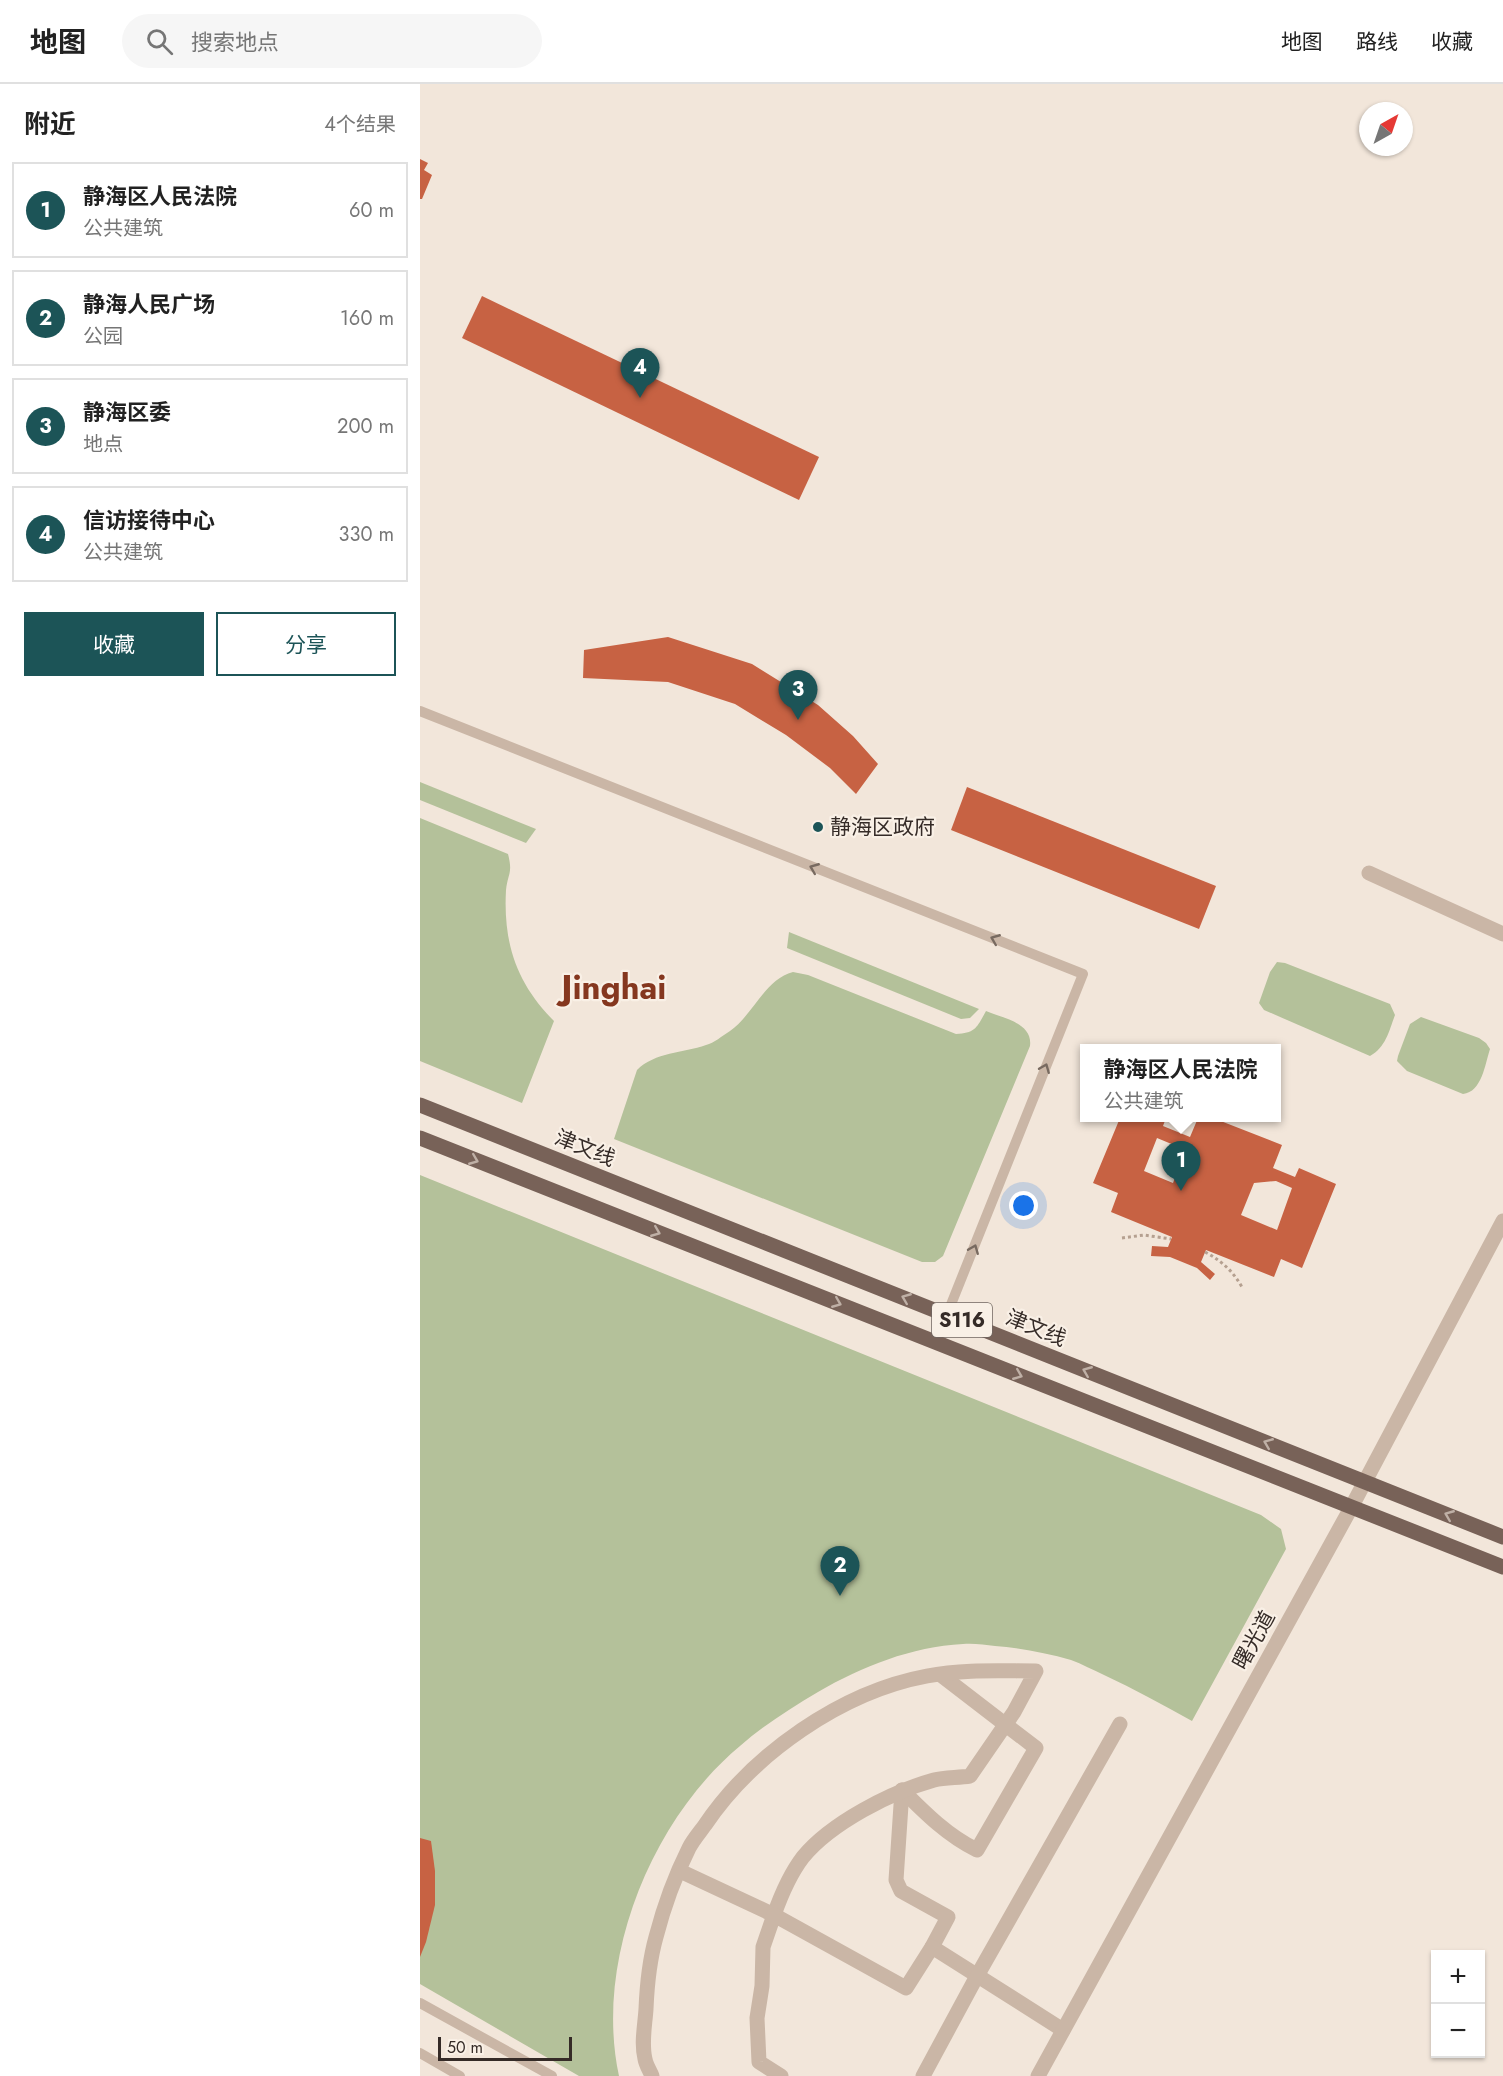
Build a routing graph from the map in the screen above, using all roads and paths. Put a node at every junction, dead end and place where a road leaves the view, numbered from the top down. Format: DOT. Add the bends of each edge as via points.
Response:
graph roads {
  1 [pos="420,711"];
  2 [pos="1369,873"];
  3 [pos="1503,934"];
  4 [pos="420,1105"];
  5 [pos="420,1138"];
  6 [pos="1503,1221"];
  7 [pos="1122,1238"];
  8 [pos="1171,1239"];
  9 [pos="1205,1252"];
  10 [pos="1243,1289"];
  11 [pos="948,1315"];
  12 [pos="936,1342"];
  13 [pos="1364,1482"];
  14 [pos="1352,1506"];
  15 [pos="1503,1537"];
  16 [pos="1503,1567"];
  17 [pos="941,1675"];
  18 [pos="1120,1724"];
  19 [pos="1005,1725"];
  20 [pos="902,1790"];
  21 [pos="680,1871"];
  22 [pos="774,1915"];
  23 [pos="932,1947"];
  24 [pos="977,1976"];
  25 [pos="420,2003"];
  26 [pos="1063,2030"];
  27 [pos="420,2053"];
  28 [pos="460,2076"];
  29 [pos="552,2076"];
  30 [pos="652,2076"];
  31 [pos="782,2076"];
  32 [pos="923,2076"];
  33 [pos="1038,2076"];
  11 -- 1 [label="lane, one-way" via="1083,974"];
  2 -- 3 [label="street"];
  11 -- 4 [label="main road, 津文线 / S116, one-way"];
  5 -- 12 [label="main road, S116, one-way"];
  6 -- 13 [label="street, 曙光道"];
  7 -- 8 [label="path" via="1144,1235"];
  9 -- 10 [label="path" via="1222,1262"];
  11 -- 12 [label="lane"];
  13 -- 11 [label="main road, 津文线 / S116, one-way"];
  12 -- 14 [label="main road, S116, one-way"];
  13 -- 14 [label="street, 曙光道"];
  15 -- 13 [label="main road, 津文线 / S116, one-way"];
  14 -- 16 [label="main road, S116"];
  14 -- 26 [label="street, 曙光道"];
  17 -- 19 [label="street"];
  17 -- 19 [label="street" via="1036,1671"];
  17 -- 21 [label="street" via="867,1694 799,1733 732,1789 690,1846"];
  18 -- 24 [label="street"];
  19 -- 20 [label="street" via="970,1776"];
  19 -- 20 [label="street" via="1036,1749 977,1850 928,1817"];
  20 -- 22 [label="street" via="846,1822 804,1857"];
  20 -- 23 [label="street" via="896,1880 901,1891 948,1917"];
  21 -- 22 [label="street"];
  21 -- 30 [label="street" via="666,1900 649,1961 644,2029 645,2059"];
  22 -- 23 [label="street" via="906,1988"];
  22 -- 31 [label="street" via="763,1947 758,2051 759,2062"];
  23 -- 24 [label="street"];
  24 -- 26 [label="street"];
  24 -- 32 [label="street"];
  25 -- 29 [label="lane"];
  26 -- 33 [label="street, 曙光道"];
  27 -- 28 [label="lane"];
}
